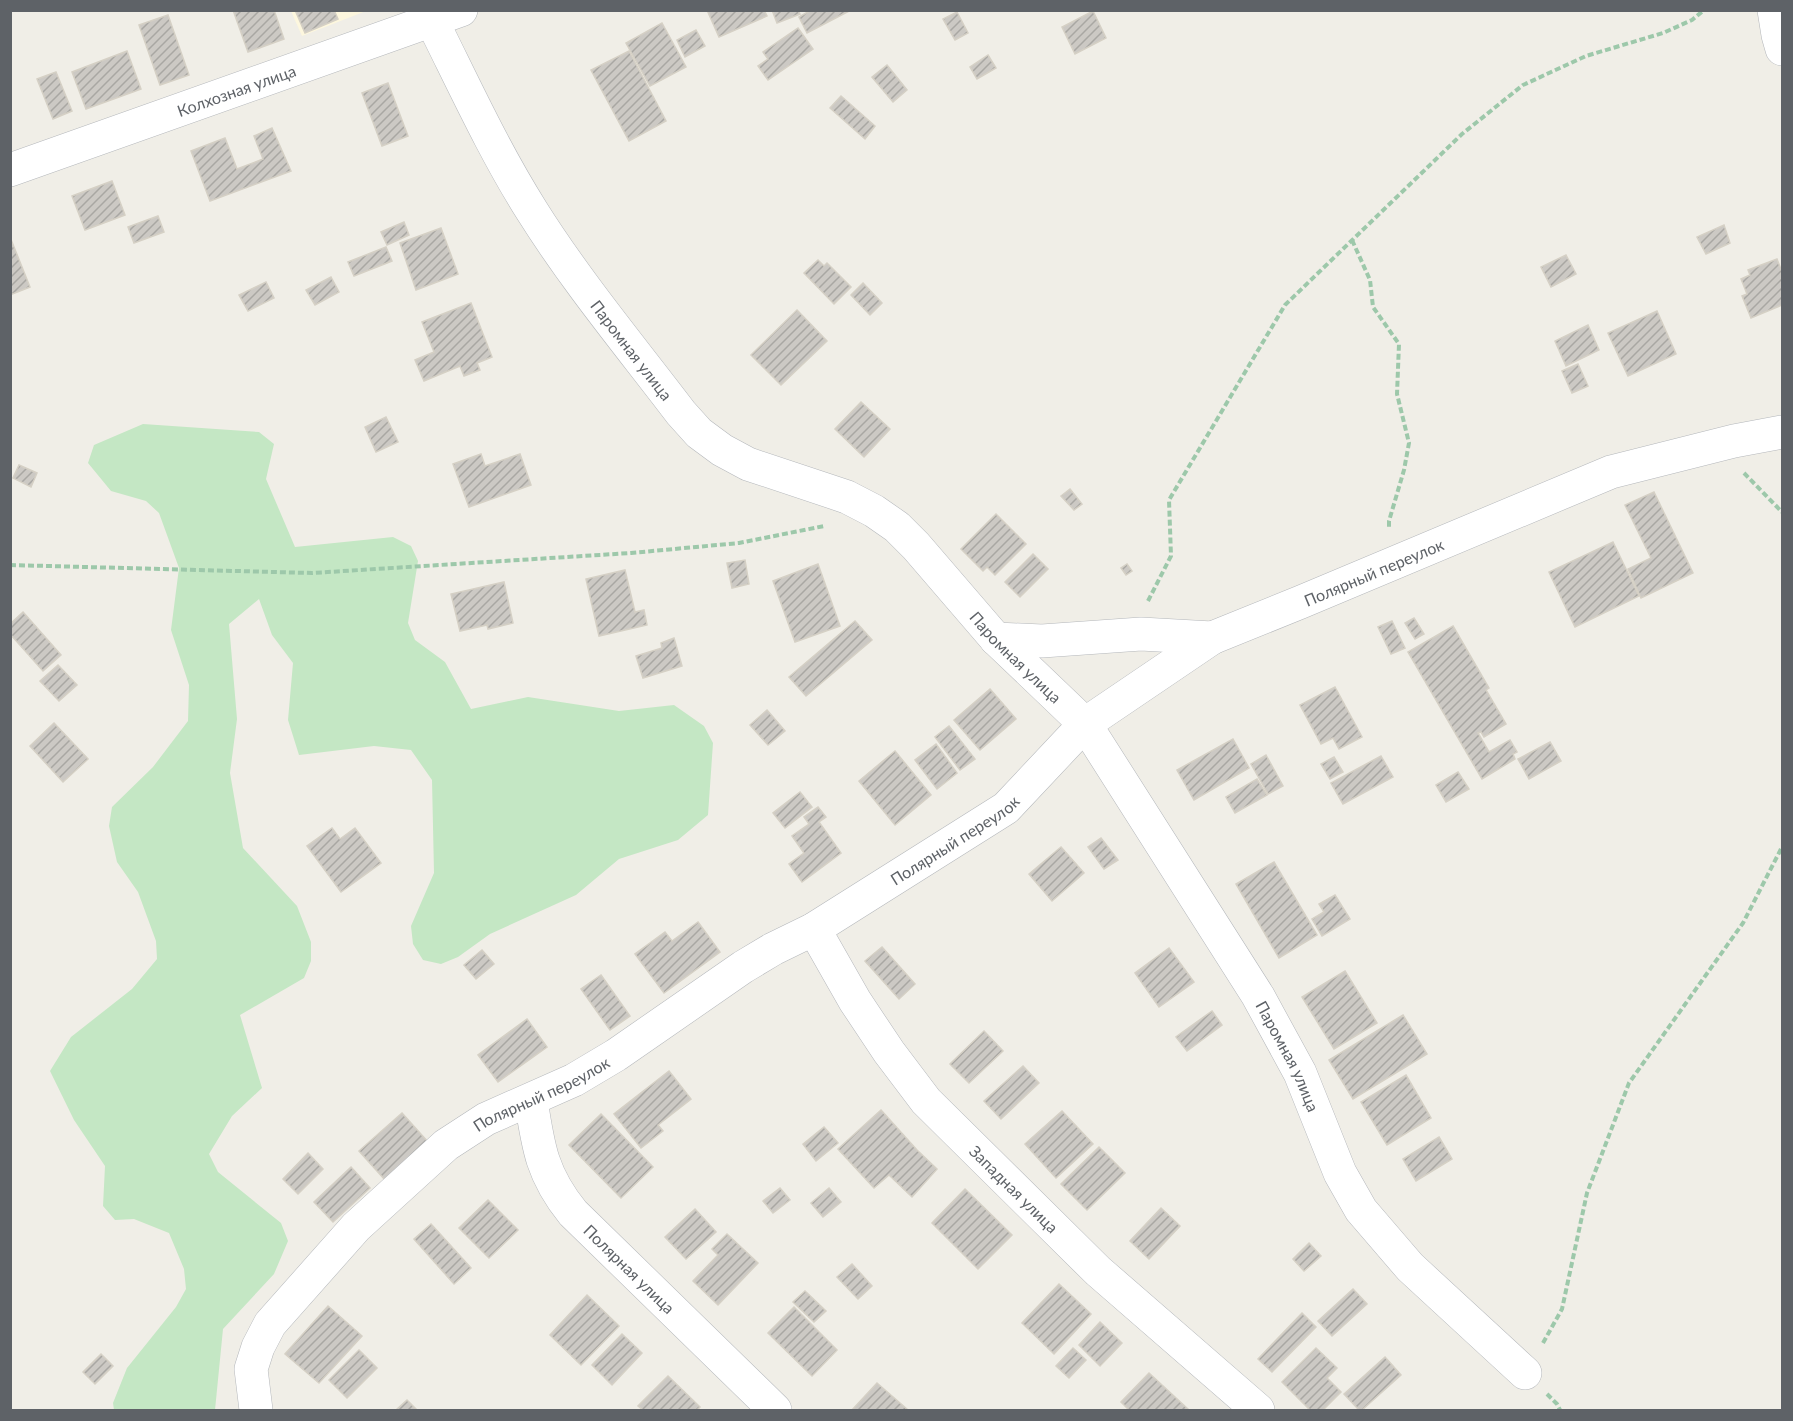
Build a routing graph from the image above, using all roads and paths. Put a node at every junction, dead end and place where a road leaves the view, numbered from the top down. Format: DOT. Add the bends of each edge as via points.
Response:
graph roads {
  1 [pos="1704,10"];
  2 [pos="1774,10"];
  3 [pos="447,16"];
  4 [pos="1782,49"];
  5 [pos="10,170"];
  6 [pos="1352,240"];
  7 [pos="1782,432"];
  8 [pos="826,526"];
  9 [pos="1391,564"];
  10 [pos="10,565"];
  11 [pos="1141,634"];
  12 [pos="1212,638"];
  13 [pos="996,639"];
  14 [pos="1085,724"];
  15 [pos="1782,847"];
  16 [pos="814,929"];
  17 [pos="531,1100"];
  18 [pos="1526,1373"];
  19 [pos="256,1410"];
  20 [pos="774,1410"];
  21 [pos="1258,1410"];
  1 -- 6 [label="path" via="1663,33 1586,56 1523,85 1462,134"];
  2 -- 4 [label="street"];
  3 -- 5 [label="street, Колхозная улица"];
  3 -- 13 [label="street, Паромная улица" via="502,161 531,211 699,433 748,464 847,497 874,511 916,546"];
  6 -- 9 [label="path" via="1370,280 1373,307 1400,344 1397,394 1409,443 1389,521"];
  6 -- 11 [label="path" via="1285,305 1169,500 1171,556 1149,596"];
  7 -- 9 [label="street, Полярный переулок" via="1611,472"];
  8 -- 10 [label="path" via="739,543 642,552 312,573"];
  9 -- 12 [label="street, Полярный переулок"];
  11 -- 12 [label="street"];
  11 -- 13 [label="street" via="1041,641"];
  12 -- 14 [label="street, Полярный переулок"];
  13 -- 14 [label="street, Паромная улица"];
  14 -- 16 [label="street, Полярный переулок" via="1006,808"];
  14 -- 18 [label="street, Паромная улица" via="1258,996 1300,1073 1340,1173 1361,1210 1410,1267"];
  15 -- 18 [label="path" via="1743,923 1629,1083 1587,1193 1562,1309"];
  16 -- 17 [label="street, Полярный переулок" via="742,967 616,1055"];
  16 -- 21 [label="street, Западная улица" via="866,1018 926,1101 1098,1271"];
  17 -- 19 [label="street, Полярный переулок" via="486,1119 446,1145 328,1257 270,1324 258,1347 251,1369"];
  17 -- 20 [label="street, Полярная улица" via="542,1158 560,1197"];
}
